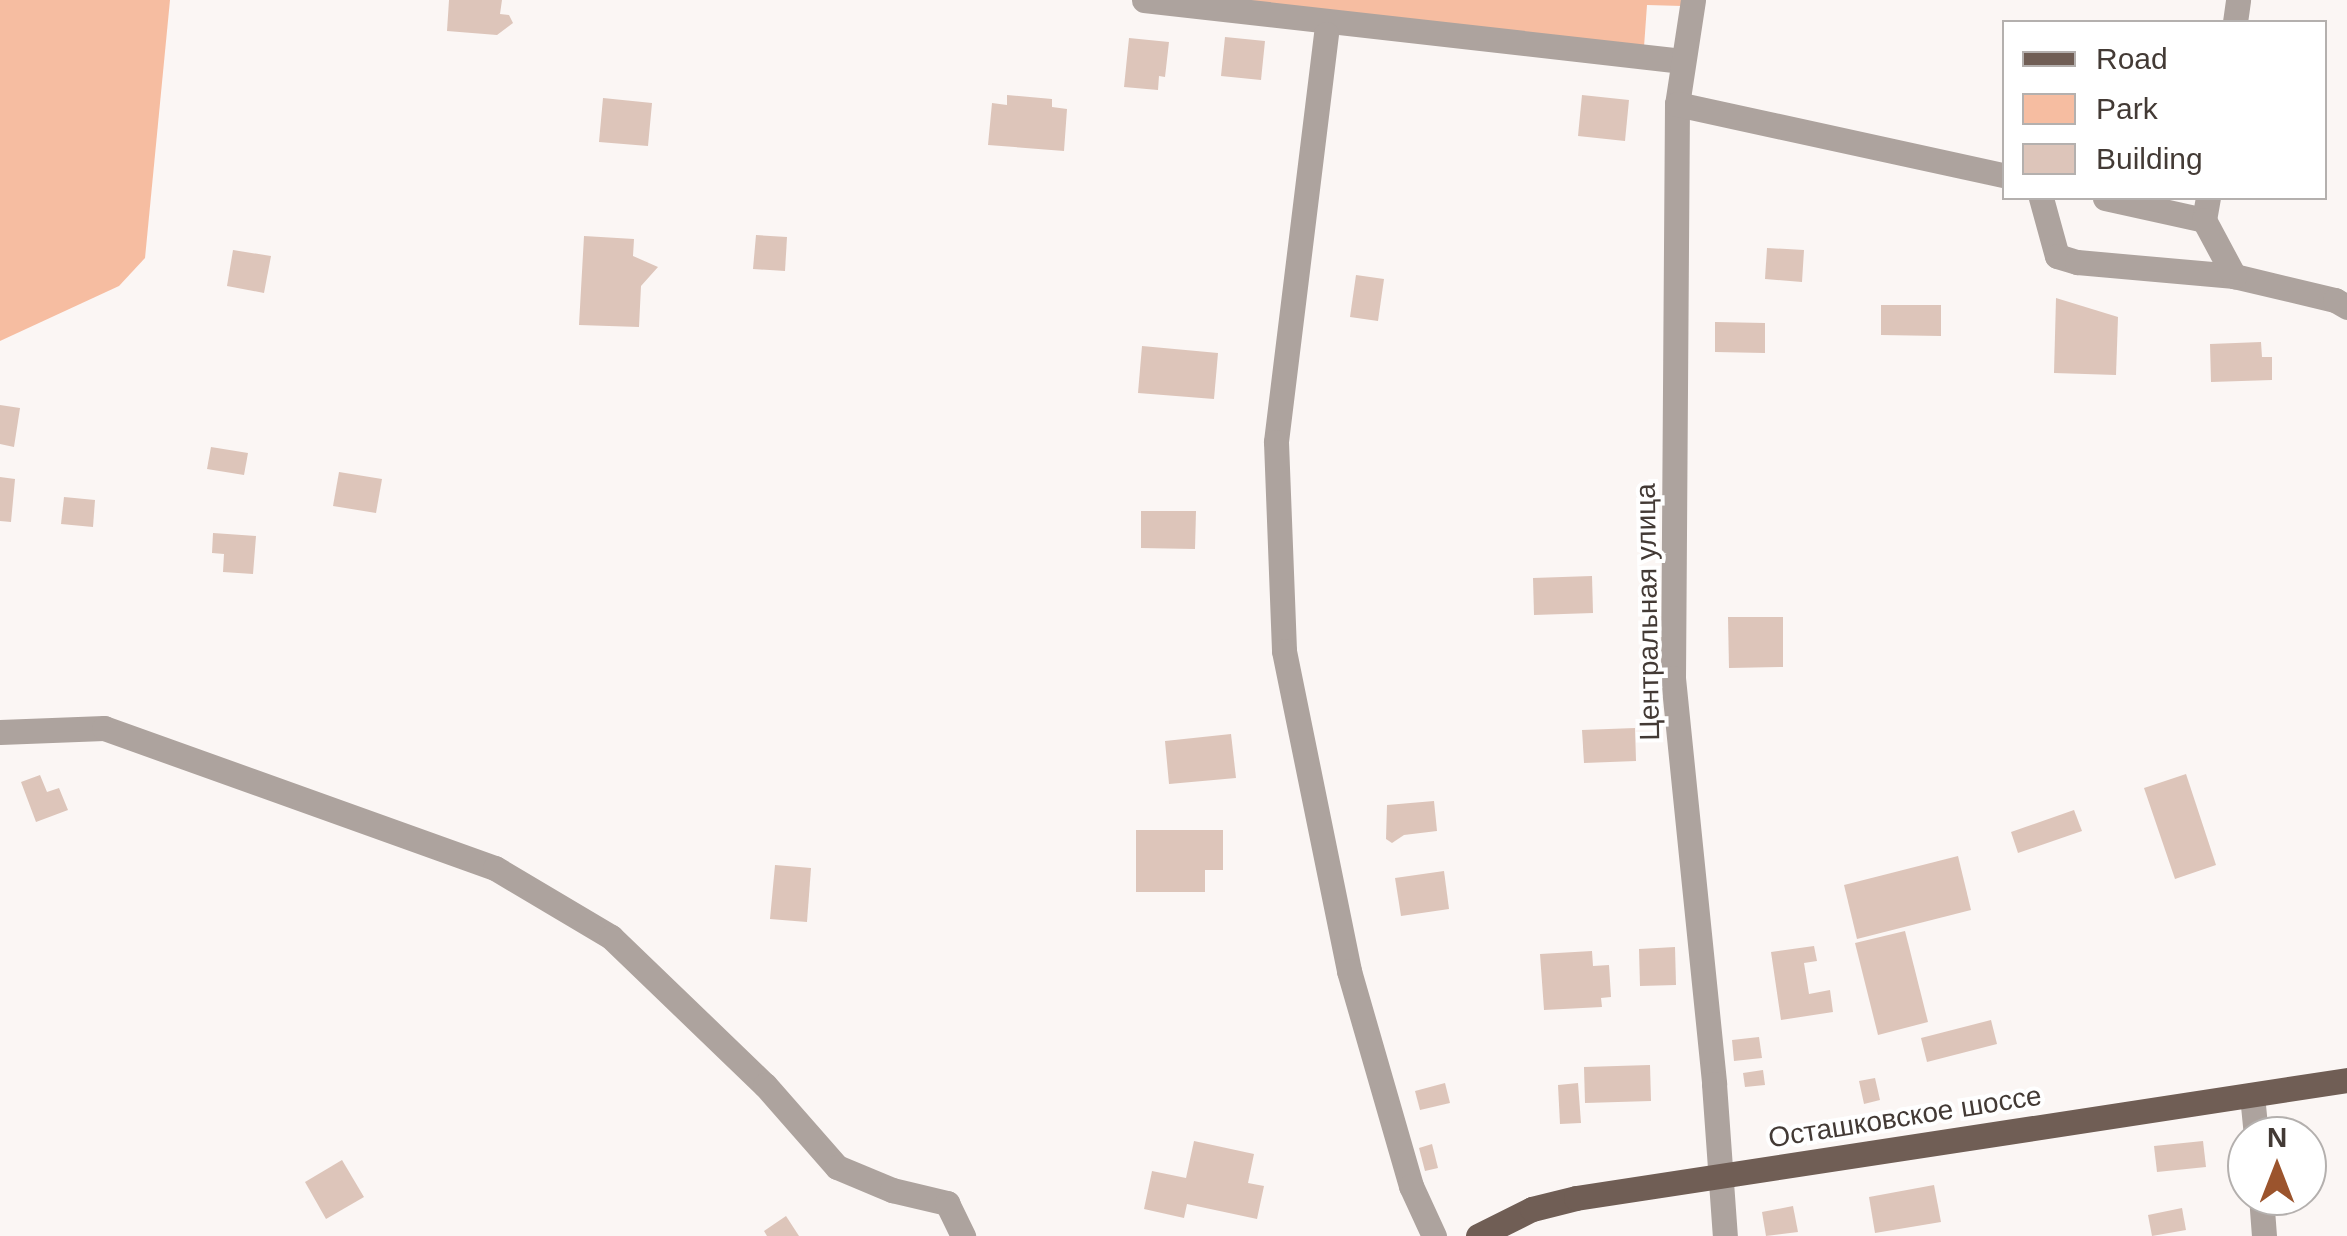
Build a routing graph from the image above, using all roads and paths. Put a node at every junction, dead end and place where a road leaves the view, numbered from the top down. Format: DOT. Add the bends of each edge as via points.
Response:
graph roads {
  1 [pos="1144,0"];
  2 [pos="1693,0"];
  3 [pos="1326,34"];
  4 [pos="1682,61"];
  5 [pos="1677,104"];
  6 [pos="2002,175"];
  7 [pos="2042,200"];
  8 [pos="2123,200"];
  9 [pos="2206,209"];
  10 [pos="2234,276"];
  11 [pos="2347,308"];
  12 [pos="0,732"];
  13 [pos="2347,1080"];
  14 [pos="2252,1094"];
  15 [pos="2254,1116"];
  16 [pos="1720,1175"];
  17 [pos="963,1236"];
  18 [pos="1434,1236"];
  19 [pos="1478,1236"];
  20 [pos="1724,1236"];
  1 -- 4 [label="street"];
  2 -- 4 [label="street, Центральная улица"];
  3 -- 18 [label="street" via="1276,442 1284,650 1350,971 1411,1186"];
  4 -- 5 [label="street, Центральная улица"];
  5 -- 6 [label="street"];
  5 -- 16 [label="street, Центральная улица" via="1673,678"];
  7 -- 10 [label="street" via="2057,256"];
  8 -- 9 [label="street"];
  9 -- 10 [label="street"];
  10 -- 11 [label="street"];
  12 -- 17 [label="street" via="104,728 495,868 611,937 765,1086 837,1167 947,1204"];
  13 -- 14 [label="main road, Осташковское шоссе"];
  14 -- 15 [label="street"];
  14 -- 16 [label="main road, Осташковское шоссе"];
  16 -- 19 [label="main road, Осташковское шоссе" via="1532,1208"];
  16 -- 20 [label="street, Центральная улица"];
}
